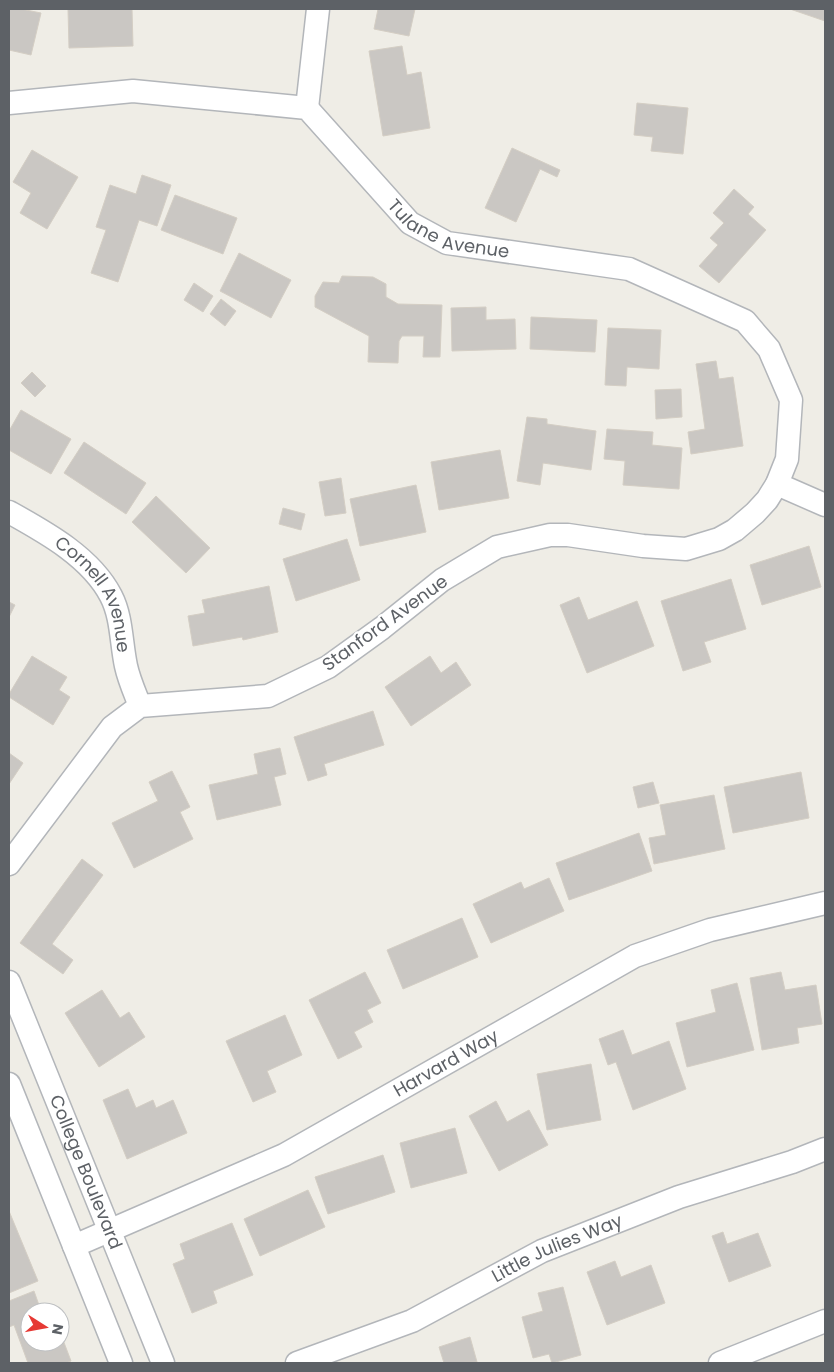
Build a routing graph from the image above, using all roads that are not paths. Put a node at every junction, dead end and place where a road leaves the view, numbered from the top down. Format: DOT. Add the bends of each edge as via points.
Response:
graph roads {
  1 [pos="318,9"];
  2 [pos="9,103"];
  3 [pos="306,108"];
  4 [pos="777,484"];
  5 [pos="825,505"];
  6 [pos="9,512"];
  7 [pos="140,706"];
  8 [pos="9,864"];
  9 [pos="825,903"];
  10 [pos="9,982"];
  11 [pos="9,1084"];
  12 [pos="825,1149"];
  13 [pos="109,1230"];
  14 [pos="74,1246"];
  15 [pos="825,1321"];
  16 [pos="121,1363"];
  17 [pos="162,1363"];
  18 [pos="297,1363"];
  19 [pos="720,1363"];
  1 -- 3 [label="street"];
  2 -- 3 [label="street" via="133,91"];
  3 -- 4 [label="street, Tulane Avenue" via="410,223 447,243 629,270 745,321 768,349 792,400 787,459"];
  4 -- 5 [label="street"];
  4 -- 7 [label="street, Stanford Avenue" via="755,514 719,540 686,549 550,535 497,547 442,580 328,667 268,696"];
  6 -- 7 [label="street, Cornell Avenue" via="59,541 80,558 111,596 126,667"];
  7 -- 8 [label="street" via="112,728"];
  9 -- 13 [label="street, Harvard Way" via="710,930 635,956 284,1155"];
  10 -- 13 [label="street, College Boulevard"];
  11 -- 14 [label="street"];
  12 -- 18 [label="street, Little Julies Way" via="679,1197 552,1248 412,1322"];
  13 -- 14 [label="street, Harvard Way"];
  13 -- 17 [label="street, College Boulevard"];
  14 -- 16 [label="street"];
  15 -- 19 [label="street"];
}
